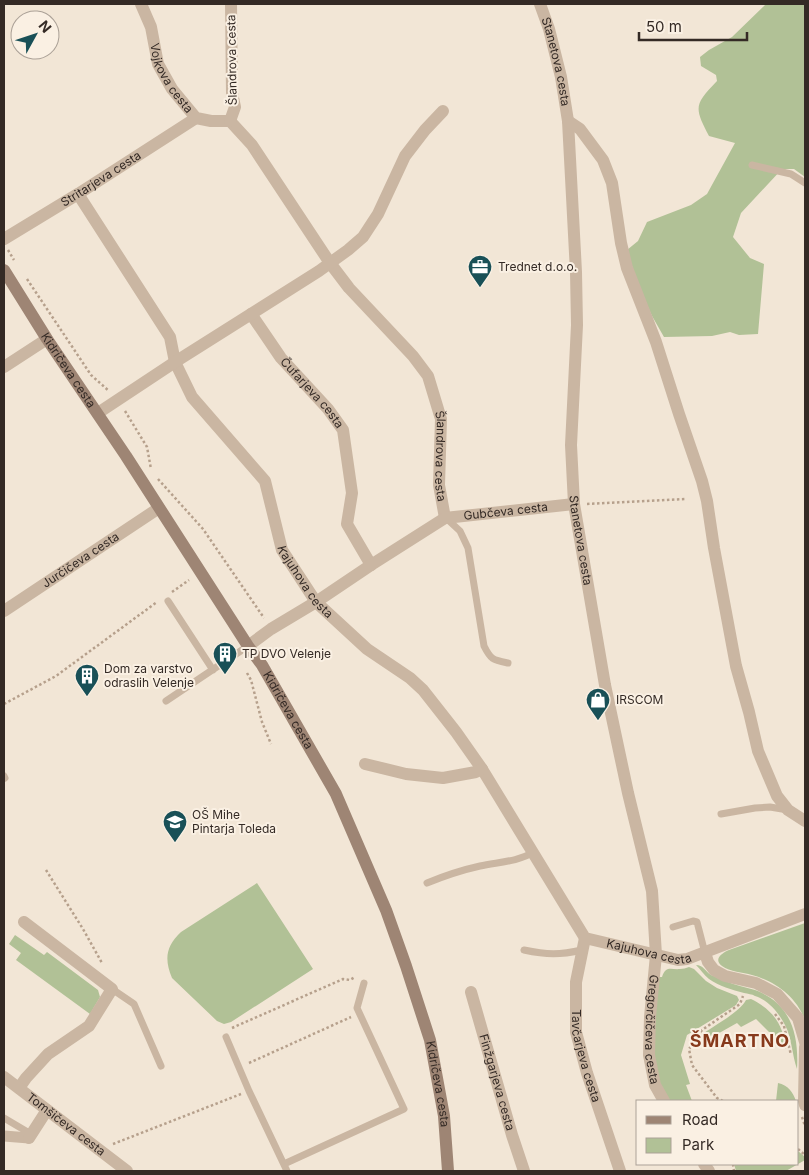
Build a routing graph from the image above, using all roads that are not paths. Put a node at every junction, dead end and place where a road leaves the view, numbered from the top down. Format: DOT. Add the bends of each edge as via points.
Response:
graph roads {
  1 [pos="140,4"];
  2 [pos="231,4"];
  3 [pos="540,4"];
  4 [pos="443,111"];
  5 [pos="196,118"];
  6 [pos="230,121"];
  7 [pos="568,121"];
  8 [pos="752,165"];
  9 [pos="805,183"];
  10 [pos="78,194"];
  11 [pos="4,239"];
  12 [pos="330,263"];
  13 [pos="4,270"];
  14 [pos="251,314"];
  15 [pos="47,339"];
  16 [pos="175,362"];
  17 [pos="4,367"];
  18 [pos="98,413"];
  19 [pos="574,504"];
  20 [pos="159,508"];
  21 [pos="445,518"];
  22 [pos="371,565"];
  23 [pos="166,599"];
  24 [pos="316,602"];
  25 [pos="4,611"];
  26 [pos="248,646"];
  27 [pos="508,663"];
  28 [pos="213,670"];
  29 [pos="166,701"];
  30 [pos="365,764"];
  31 [pos="482,769"];
  32 [pos="788,810"];
  33 [pos="720,814"];
  34 [pos="805,821"];
  35 [pos="534,852"];
  36 [pos="427,883"];
  37 [pos="805,914"];
  38 [pos="24,922"];
  39 [pos="673,926"];
  40 [pos="584,944"];
  41 [pos="524,950"];
  42 [pos="705,953"];
  43 [pos="656,955"];
  44 [pos="364,983"];
  45 [pos="112,989"];
  46 [pos="471,992"];
  47 [pos="226,1037"];
  48 [pos="805,1042"];
  49 [pos="805,1047"];
  50 [pos="161,1066"];
  51 [pos="4,1077"];
  52 [pos="19,1088"];
  53 [pos="663,1100"];
  54 [pos="803,1108"];
  55 [pos="47,1110"];
  56 [pos="4,1118"];
  57 [pos="4,1136"];
  58 [pos="30,1136"];
  59 [pos="286,1168"];
  60 [pos="127,1171"];
  61 [pos="448,1171"];
  62 [pos="524,1171"];
  63 [pos="620,1171"];
  1 -- 5 [label="street, Vojkova cesta" via="151,28 158,64 172,89"];
  2 -- 6 [label="street, Šlandrova cesta" via="235,107"];
  3 -- 7 [label="street, Stanetova cesta" via="561,77"];
  4 -- 12 [label="street" via="405,156 378,214 363,237"];
  5 -- 6 [label="street, Vojkova cesta"];
  5 -- 10 [label="street, Stritarjeva cesta"];
  6 -- 12 [label="street, Šlandrova cesta" via="252,145"];
  7 -- 19 [label="street, Stanetova cesta" via="577,325 570,445"];
  7 -- 32 [label="street, Stanetova cesta" via="580,129 603,160 612,182 620,243 627,268 656,342 702,481 736,666 758,751 777,796"];
  8 -- 9 [label="lane" via="791,174"];
  10 -- 11 [label="street, Stritarjeva cesta"];
  10 -- 16 [label="street, Kajuhova cesta" via="170,338"];
  12 -- 14 [label="street"];
  12 -- 21 [label="street, Šlandrova cesta" via="348,288 428,376 441,419 439,485"];
  13 -- 15 [label="main road, Kidričeva cesta"];
  14 -- 16 [label="street"];
  14 -- 22 [label="street, Čufarjeva cesta" via="281,358 343,430 352,493 347,524"];
  15 -- 17 [label="street"];
  15 -- 18 [label="main road, Kidričeva cesta"];
  16 -- 18 [label="street"];
  16 -- 24 [label="street, Kajuhova cesta" via="192,397 264,481 282,550"];
  18 -- 20 [label="main road, Kidričeva cesta"];
  19 -- 21 [label="street, Gubčeva cesta"];
  19 -- 43 [label="street, Stanetova cesta" via="605,685 652,891"];
  20 -- 25 [label="street, Jurčičeva cesta"];
  20 -- 26 [label="main road, Kidričeva cesta"];
  21 -- 22 [label="street"];
  21 -- 27 [label="lane, Šlandrova cesta" via="460,531 468,548 484,646 493,660"];
  22 -- 24 [label="street"];
  23 -- 28 [label="lane"];
  24 -- 26 [label="street"];
  24 -- 31 [label="street, Kajuhova cesta" via="367,649 423,690"];
  26 -- 28 [label="lane"];
  26 -- 61 [label="main road, Kidričeva cesta" via="336,794 386,910 430,1040 444,1116"];
  28 -- 29 [label="lane"];
  30 -- 31 [label="street" via="406,774 443,778"];
  31 -- 35 [label="street, Kajuhova cesta"];
  32 -- 33 [label="lane" via="770,807"];
  32 -- 34 [label="street, Stanetova cesta"];
  35 -- 36 [label="lane" via="524,858 478,866"];
  35 -- 40 [label="street, Kajuhova cesta"];
  37 -- 42 [label="street, Kajuhova cesta"];
  38 -- 45 [label="street"];
  39 -- 42 [label="lane" via="693,920 697,922"];
  40 -- 41 [label="lane" via="566,954"];
  40 -- 43 [label="street, Kajuhova cesta"];
  40 -- 63 [label="street, Tavčarjeva cesta" via="576,982 576,1032 586,1073"];
  42 -- 43 [label="street, Kajuhova cesta" via="678,960"];
  42 -- 48 [label="street" via="714,970 756,983 777,994 798,1018"];
  43 -- 53 [label="street, Gregorčičeva cesta" via="649,1055 655,1085"];
  44 -- 59 [label="lane" via="357,1008 404,1109"];
  45 -- 50 [label="lane" via="134,1004"];
  45 -- 52 [label="street" via="89,1026 48,1054"];
  46 -- 62 [label="street, Finžgarjeva cesta"];
  47 -- 59 [label="lane"];
  49 -- 54 [label="street"];
  51 -- 52 [label="street, Tomšičeva cesta"];
  52 -- 55 [label="street, Tomšičeva cesta"];
  55 -- 58 [label="street"];
  55 -- 60 [label="street, Tomšičeva cesta"];
  56 -- 58 [label="lane"];
  57 -- 58 [label="street"];
}
